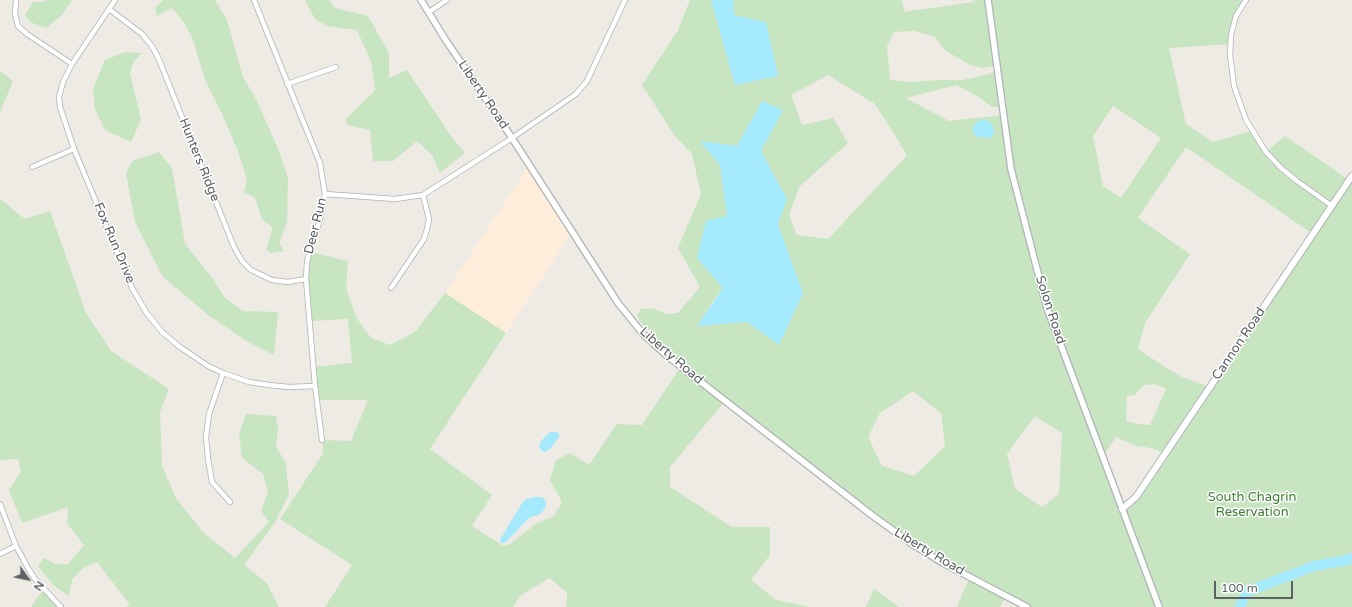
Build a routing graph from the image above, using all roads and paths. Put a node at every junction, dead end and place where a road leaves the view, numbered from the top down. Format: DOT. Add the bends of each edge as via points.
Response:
graph roads {
  1 [pos="16,0"];
  2 [pos="115,0"];
  3 [pos="254,0"];
  4 [pos="420,0"];
  5 [pos="447,0"];
  6 [pos="625,0"];
  7 [pos="988,0"];
  8 [pos="1246,0"];
  9 [pos="109,9"];
  10 [pos="429,12"];
  11 [pos="72,64"];
  12 [pos="336,67"];
  13 [pos="287,84"];
  14 [pos="512,138"];
  15 [pos="74,149"];
  16 [pos="32,167"];
  17 [pos="1352,176"];
  18 [pos="324,194"];
  19 [pos="423,195"];
  20 [pos="1332,206"];
  21 [pos="306,279"];
  22 [pos="391,288"];
  23 [pos="223,373"];
  24 [pos="314,386"];
  25 [pos="322,440"];
  26 [pos="230,502"];
  27 [pos="0,504"];
  28 [pos="1122,509"];
  29 [pos="16,546"];
  30 [pos="0,554"];
  31 [pos="61,607"];
  32 [pos="1027,607"];
  33 [pos="1159,607"];
  1 -- 11 [label="street" via="15,14 18,26"];
  2 -- 9 [label="street, Fox Run Drive"];
  3 -- 13 [label="street, Deer Run"];
  4 -- 10 [label="street, Liberty Road"];
  5 -- 10 [label="street"];
  6 -- 14 [label="street" via="587,81 576,94"];
  7 -- 28 [label="street, Solon Road" via="1011,169 1043,294"];
  8 -- 20 [label="street" via="1236,16 1231,35 1230,55 1234,86 1246,120 1266,152 1281,168"];
  9 -- 11 [label="street, Fox Run Drive"];
  9 -- 21 [label="street, Hunters Ridge" via="142,34 158,57 234,247 242,261 251,270 272,280 288,282"];
  10 -- 14 [label="street, Liberty Road"];
  11 -- 15 [label="street, Fox Run Drive" via="59,97"];
  12 -- 13 [label="street"];
  13 -- 18 [label="street, Deer Run" via="320,163"];
  14 -- 19 [label="street"];
  14 -- 32 [label="street, Liberty Road" via="618,303 644,335 861,507 912,544"];
  15 -- 16 [label="street"];
  15 -- 23 [label="street, Fox Run Drive" via="132,288 146,312 162,332 180,347"];
  17 -- 20 [label="main road, Cannon Road"];
  18 -- 19 [label="street" via="395,199"];
  18 -- 21 [label="street, Deer Run" via="321,217 307,262"];
  19 -- 22 [label="street" via="429,219 424,239"];
  20 -- 28 [label="main road, Cannon Road" via="1136,497"];
  21 -- 24 [label="street, Deer Run"];
  23 -- 24 [label="street, Fox Run Drive" via="269,386"];
  23 -- 26 [label="street" via="209,414 206,437 212,482"];
  24 -- 25 [label="street, Deer Run"];
  27 -- 29 [label="street"];
  28 -- 33 [label="street, Solon Road"];
  29 -- 30 [label="street"];
  29 -- 31 [label="street" via="35,579"];
}
